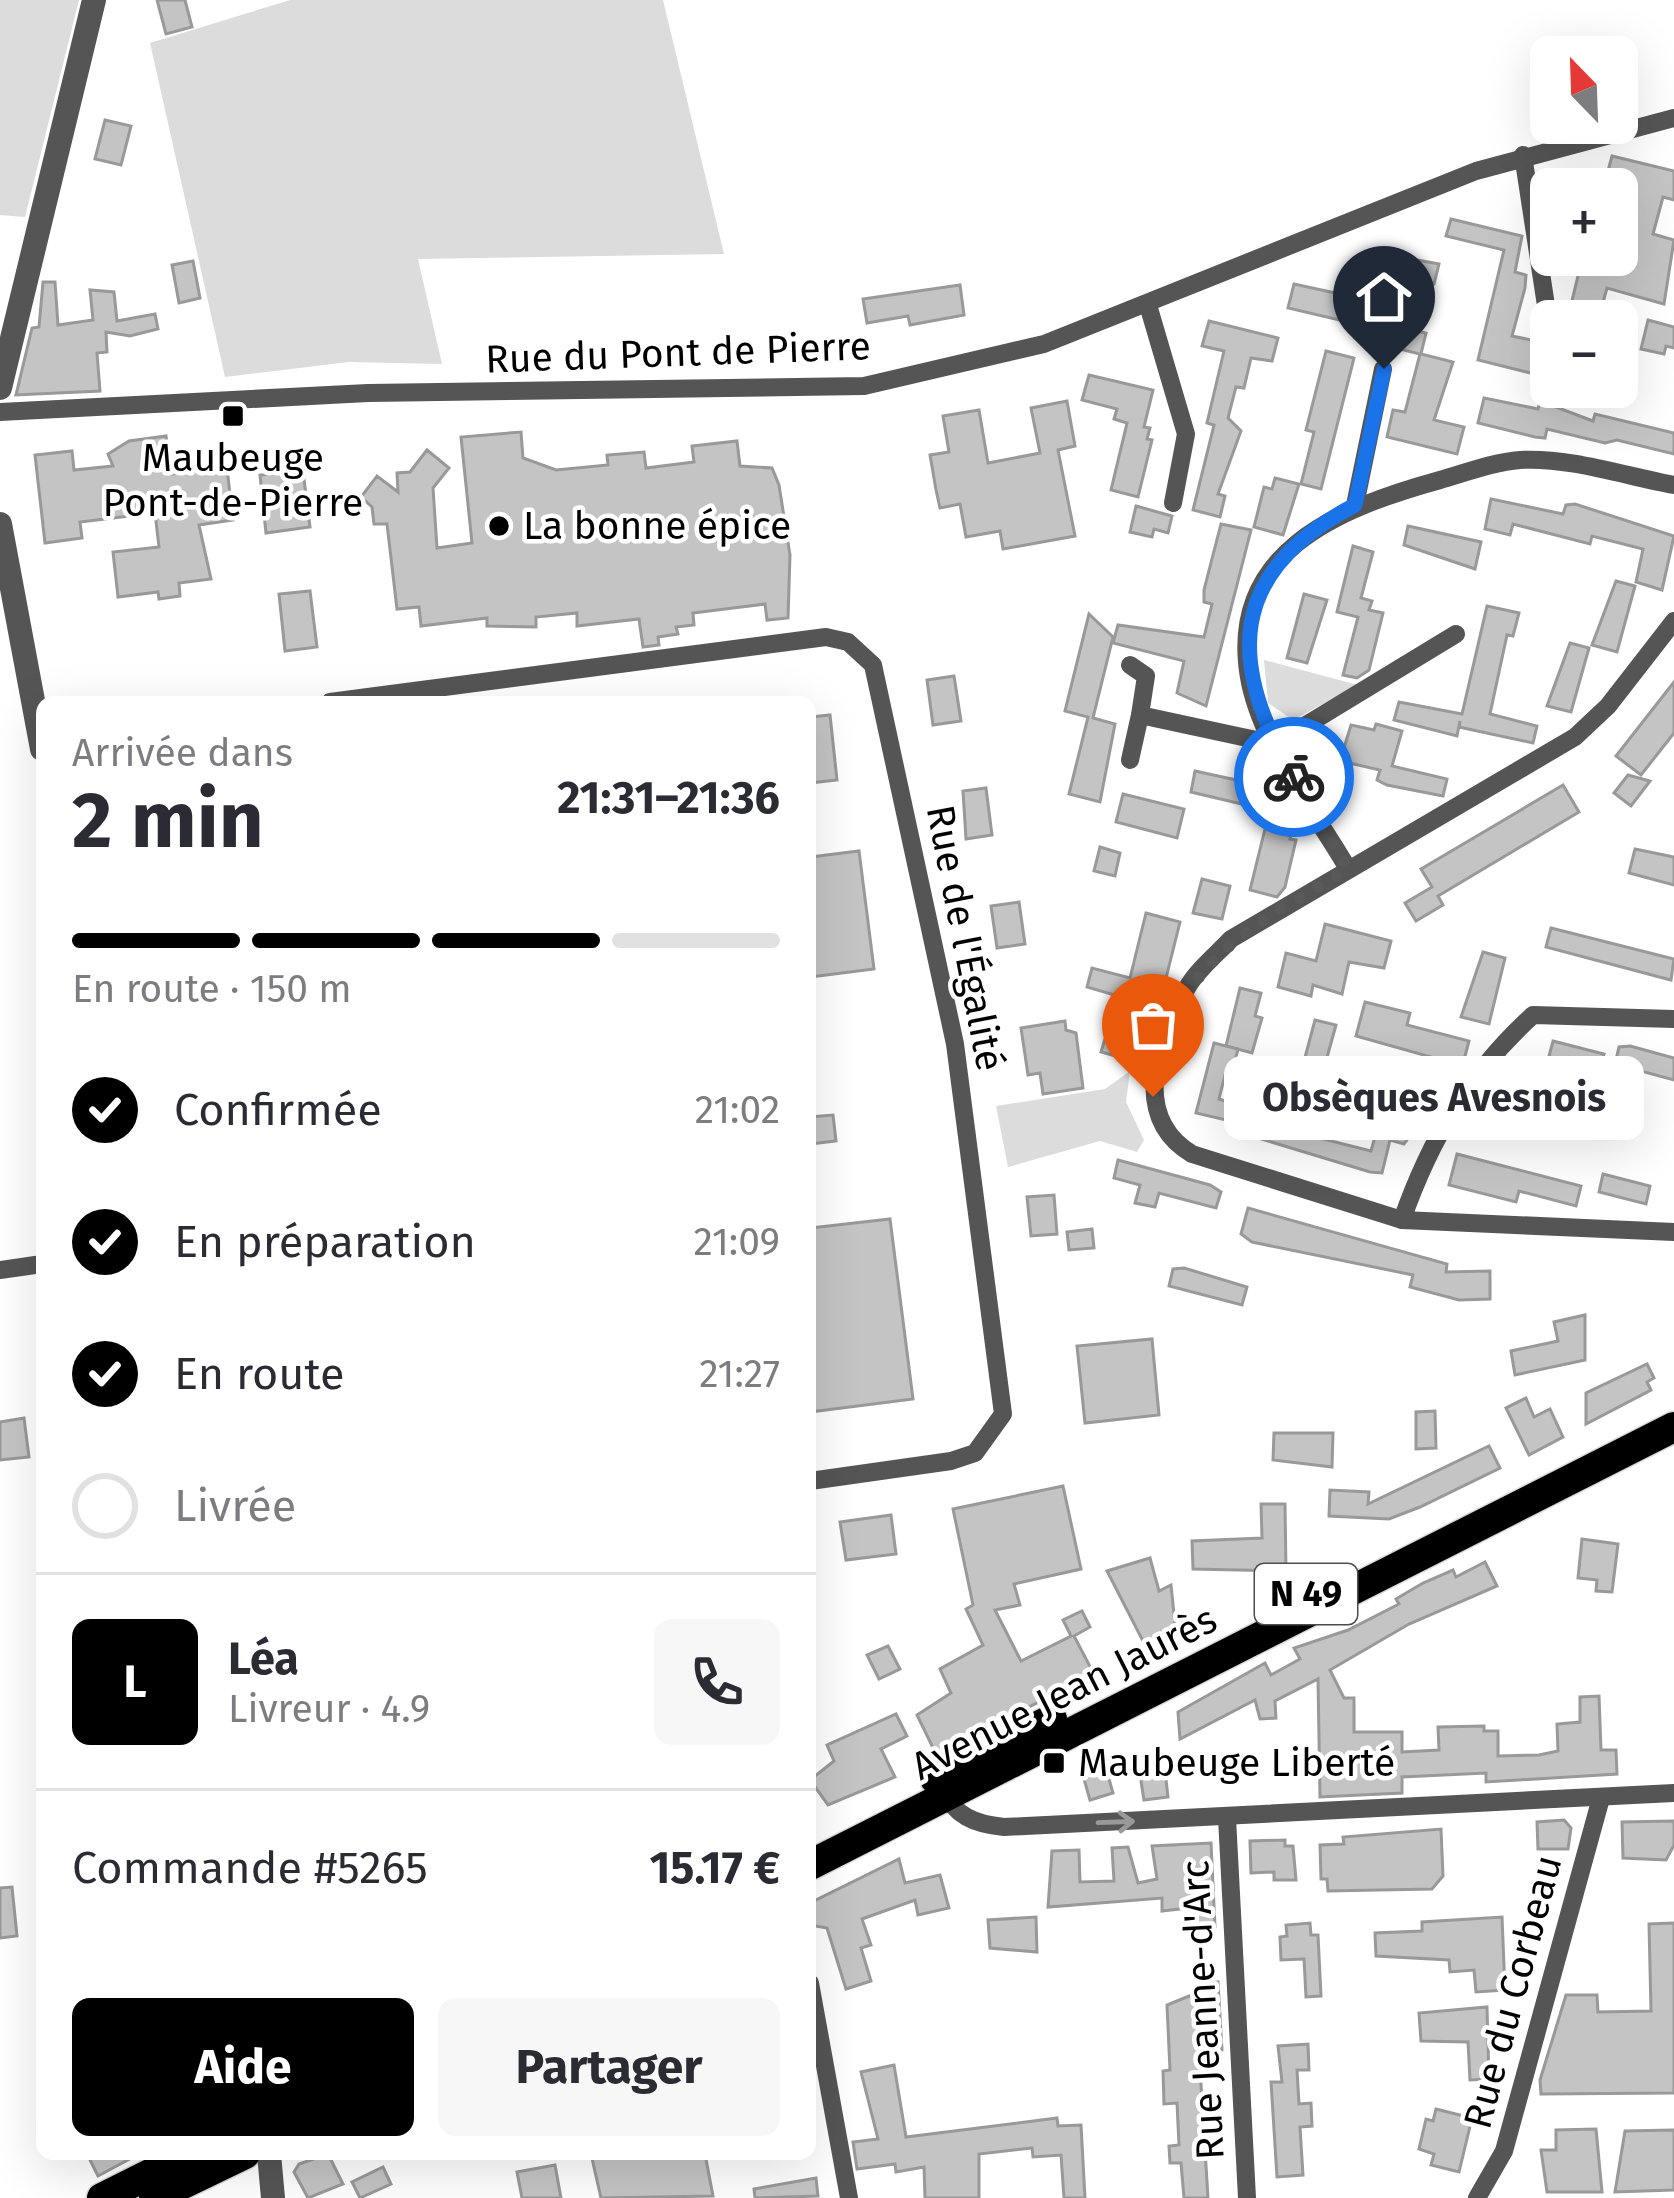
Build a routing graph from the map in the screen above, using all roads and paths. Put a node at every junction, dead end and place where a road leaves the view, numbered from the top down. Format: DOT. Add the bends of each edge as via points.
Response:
graph roads {
  1 [pos="94,0"];
  2 [pos="1674,118"];
  3 [pos="1523,155"];
  4 [pos="1545,300"];
  5 [pos="1148,305"];
  6 [pos="1384,369"];
  7 [pos="0,388"];
  8 [pos="0,412"];
  9 [pos="1674,484"];
  10 [pos="1173,503"];
  11 [pos="1355,505"];
  12 [pos="0,524"];
  13 [pos="1674,621"];
  14 [pos="1456,634"];
  15 [pos="1130,665"];
  16 [pos="502,681"];
  17 [pos="379,696"];
  18 [pos="503,696"];
  19 [pos="1141,715"];
  20 [pos="36,716"];
  21 [pos="1275,744"];
  22 [pos="1130,760"];
  23 [pos="1348,869"];
  24 [pos="1674,1019"];
  25 [pos="1343,1067"];
  26 [pos="1457,1097"];
  27 [pos="1402,1220"];
  28 [pos="1674,1232"];
  29 [pos="36,1265"];
  30 [pos="0,1270"];
  31 [pos="1674,1406"];
  32 [pos="1674,1427"];
  33 [pos="816,1479"];
  34 [pos="940,1788"];
  35 [pos="1674,1793"];
  36 [pos="1601,1798"];
  37 [pos="1227,1818"];
  38 [pos="816,1840"];
  39 [pos="816,1860"];
  40 [pos="816,2016"];
  41 [pos="178,2160"];
  42 [pos="233,2160"];
  43 [pos="270,2160"];
  44 [pos="102,2198"];
  45 [pos="154,2198"];
  46 [pos="273,2198"];
  47 [pos="849,2198"];
  48 [pos="1247,2198"];
  49 [pos="1477,2198"];
  1 -- 7 [label="street"];
  2 -- 3 [label="street, Rue du Pont de Pierre"];
  3 -- 4 [label="street"];
  3 -- 5 [label="street, Rue du Pont de Pierre"];
  5 -- 8 [label="street, Rue du Pont de Pierre" via="1000,357 864,386 368,393"];
  5 -- 10 [label="street" via="1186,434"];
  6 -- 11 [label="street"];
  9 -- 11 [label="street" via="1516,460"];
  11 -- 21 [label="street" via="1292,546 1259,594 1248,665"];
  12 -- 20 [label="street"];
  13 -- 23 [label="street" via="1575,736"];
  14 -- 21 [label="street"];
  15 -- 19 [label="street" via="1146,676"];
  16 -- 17 [label="street, Rue de l'Égalité"];
  16 -- 18 [label="street"];
  16 -- 33 [label="street, Rue de l'Égalité" via="826,637 848,642 873,665 955,1043 1004,1414 975,1453"];
  19 -- 21 [label="street"];
  19 -- 22 [label="street"];
  21 -- 23 [label="street"];
  23 -- 27 [label="street" via="1231,939 1188,985 1158,1054 1153,1097 1176,1144"];
  24 -- 26 [label="street" via="1532,1015"];
  25 -- 26 [label="street"];
  26 -- 27 [label="street"];
  27 -- 28 [label="street"];
  29 -- 30 [label="street"];
  31 -- 34 [label="main road, Avenue Jean Jaurès / N 49"];
  32 -- 34 [label="main road, Avenue Jean Jaurès / N 49"];
  34 -- 37 [label="street, one-way" via="956,1812 1004,1827"];
  34 -- 38 [label="main road, Avenue Jean Jaurès / N 49"];
  34 -- 39 [label="main road, Avenue Jean Jaurès / N 49"];
  35 -- 36 [label="street"];
  36 -- 37 [label="street"];
  36 -- 49 [label="street, Rue du Corbeau" via="1504,2151"];
  37 -- 48 [label="street, Rue Jeanne-d'Arc"];
  40 -- 47 [label="street"];
  41 -- 44 [label="main road"];
  42 -- 45 [label="main road"];
  43 -- 46 [label="street"];
}
